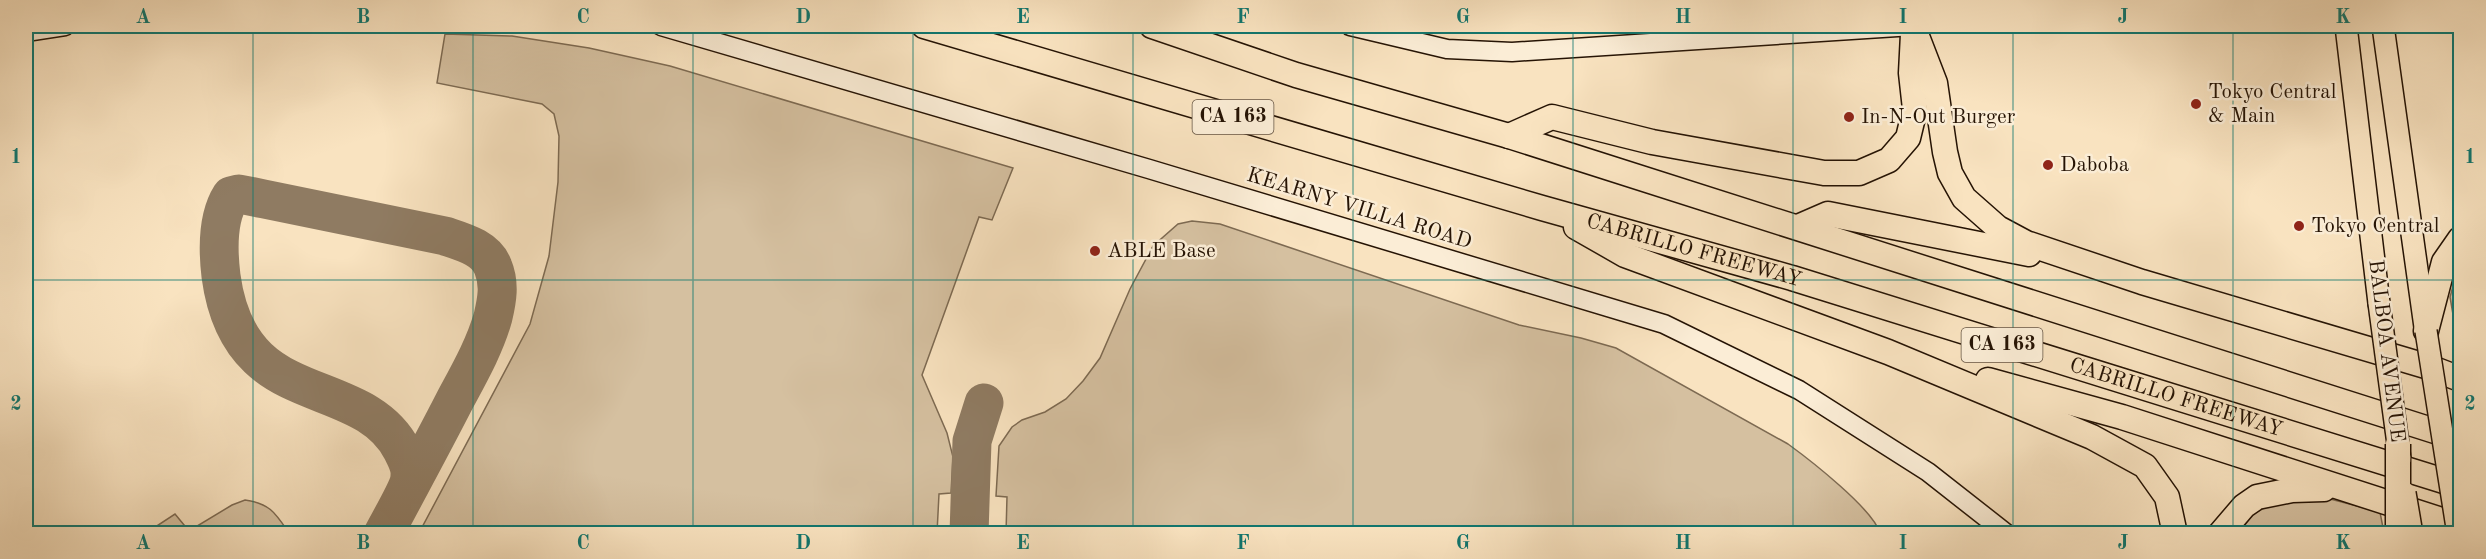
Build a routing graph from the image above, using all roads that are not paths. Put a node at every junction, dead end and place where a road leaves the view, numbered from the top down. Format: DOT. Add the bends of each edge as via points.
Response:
graph roads {
  1 [pos="65,26"];
  2 [pos="661,26"];
  3 [pos="924,26"];
  4 [pos="1152,26"];
  5 [pos="1350,26"];
  6 [pos="1915,26"];
  7 [pos="2346,26"];
  8 [pos="2383,26"];
  9 [pos="26,32"];
  10 [pos="1509,136"];
  11 [pos="1542,208"];
  12 [pos="1798,227"];
  13 [pos="2460,239"];
  14 [pos="2142,282"];
  15 [pos="2426,331"];
  16 [pos="1888,352"];
  17 [pos="2428,367"];
  18 [pos="2460,374"];
  19 [pos="2460,380"];
  20 [pos="2460,439"];
  21 [pos="2398,444"];
  22 [pos="2460,486"];
  23 [pos="2340,488"];
  24 [pos="2460,526"];
  25 [pos="2003,532"];
  26 [pos="2220,532"];
  27 [pos="2175,534"];
  28 [pos="2398,534"];
  29 [pos="2412,534"];
  30 [pos="2458,534"];
  1 -- 9 [label="main road"];
  2 -- 25 [label="main road, KEARNY VILLA ROAD" via="1664,324 1799,390 1928,472"];
  3 -- 11 [label="highway, CABRILLO FREEWAY / CA 163"];
  4 -- 10 [label="highway, CA 163" via="1296,75"];
  5 -- 6 [label="main road" via="1447,49 1512,52"];
  6 -- 10 [label="highway" via="1911,73 1915,109 1908,138 1888,160 1859,173 1824,173 1652,142 1552,117"];
  6 -- 14 [label="highway" via="1935,83 1950,172 1964,198 1989,222 2012,236"];
  7 -- 21 [label="main road, BALBOA AVENUE, bridge"];
  8 -- 15 [label="main road, BALBOA AVENUE"];
  10 -- 12 [label="highway, CA 163"];
  11 -- 16 [label="highway" via="1625,255"];
  11 -- 22 [label="highway, CABRILLO FREEWAY / CA 163" via="1792,278"];
  12 -- 14 [label="highway" via="1828,214 2019,251"];
  12 -- 20 [label="highway, CA 163"];
  13 -- 15 [label="highway" via="2444,262"];
  14 -- 17 [label="highway"];
  15 -- 30 [label="main road, BALBOA AVENUE, bridge"];
  16 -- 23 [label="highway" via="2122,417"];
  16 -- 27 [label="highway" via="2092,437 2145,466 2167,497"];
  17 -- 18 [label="highway"];
  17 -- 19 [label="highway"];
  21 -- 28 [label="highway, bridge"];
  21 -- 29 [label="main road, BALBOA AVENUE, bridge"];
  23 -- 24 [label="highway"];
  23 -- 26 [label="highway" via="2257,496"];
}
